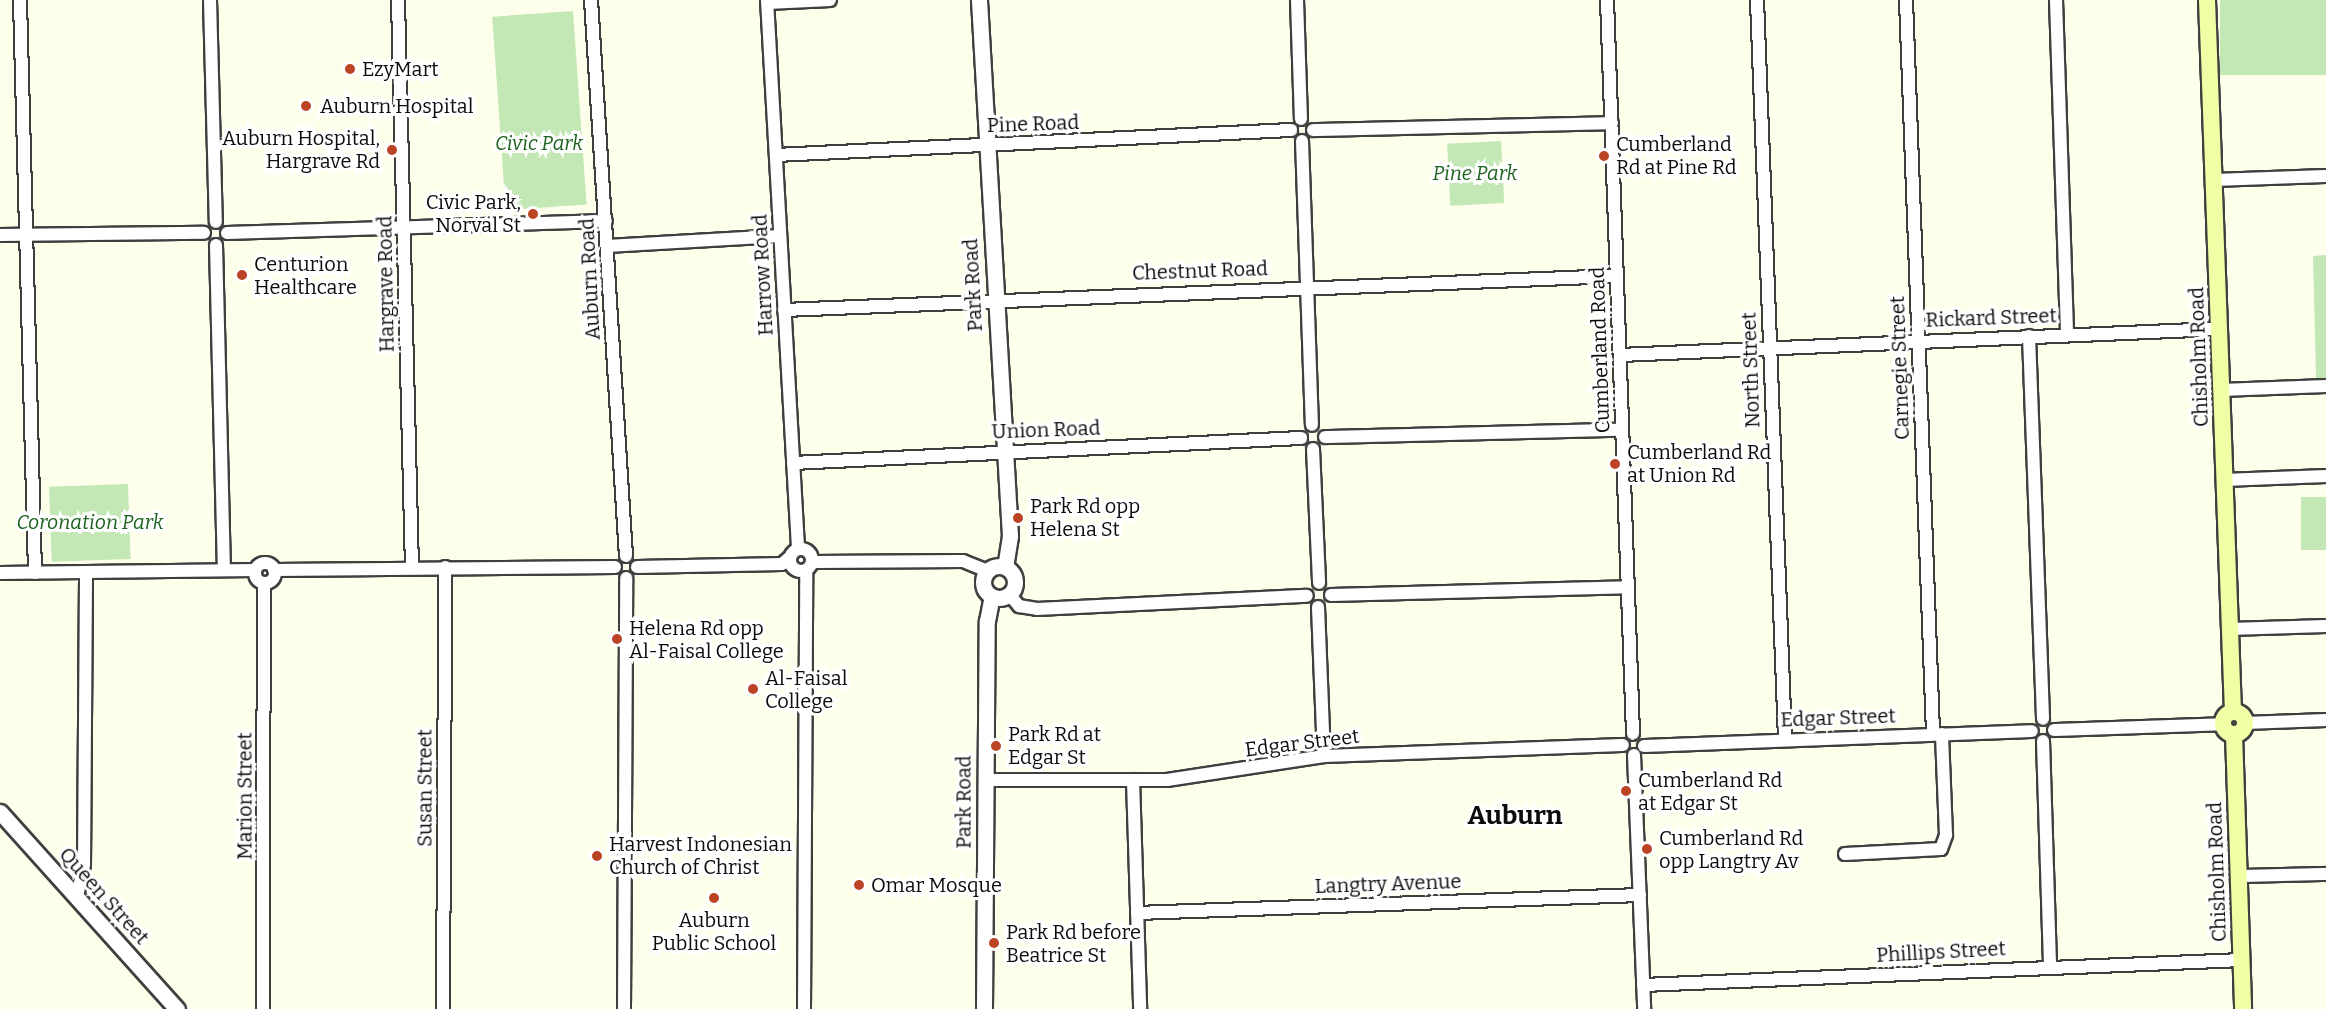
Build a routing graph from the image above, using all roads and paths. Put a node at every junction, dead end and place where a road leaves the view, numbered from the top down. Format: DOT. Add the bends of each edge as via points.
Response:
graph roads {
  1 [pos="20,0"];
  2 [pos="210,0"];
  3 [pos="398,0"];
  4 [pos="591,0"];
  5 [pos="830,0"];
  6 [pos="980,0"];
  7 [pos="1297,0"];
  8 [pos="1607,0"];
  9 [pos="1757,0"];
  10 [pos="1906,0"];
  11 [pos="2056,0"];
  12 [pos="2207,0"];
  13 [pos="768,2"];
  14 [pos="1301,119"];
  15 [pos="1612,123"];
  16 [pos="1291,130"];
  17 [pos="1313,130"];
  18 [pos="1302,141"];
  19 [pos="987,145"];
  20 [pos="776,155"];
  21 [pos="2326,176"];
  22 [pos="2213,180"];
  23 [pos="606,221"];
  24 [pos="216,222"];
  25 [pos="403,226"];
  26 [pos="204,233"];
  27 [pos="227,233"];
  28 [pos="0,235"];
  29 [pos="27,235"];
  30 [pos="780,236"];
  31 [pos="216,245"];
  32 [pos="607,246"];
  33 [pos="1617,276"];
  34 [pos="1308,286"];
  35 [pos="995,298"];
  36 [pos="784,310"];
  37 [pos="2219,329"];
  38 [pos="2067,335"];
  39 [pos="2029,336"];
  40 [pos="1918,341"];
  41 [pos="1770,349"];
  42 [pos="1620,355"];
  43 [pos="2326,387"];
  44 [pos="2221,390"];
  45 [pos="1312,425"];
  46 [pos="1622,430"];
  47 [pos="1325,437"];
  48 [pos="1301,438"];
  49 [pos="1313,449"];
  50 [pos="1004,452"];
  51 [pos="793,463"];
  52 [pos="2326,476"];
  53 [pos="2224,480"];
  54 [pos="798,549"];
  55 [pos="626,556"];
  56 [pos="789,558"];
  57 [pos="814,562"];
  58 [pos="445,567"];
  59 [pos="615,567"];
  60 [pos="637,567"];
  61 [pos="1005,567"];
  62 [pos="412,568"];
  63 [pos="224,569"];
  64 [pos="255,570"];
  65 [pos="274,570"];
  66 [pos="988,571"];
  67 [pos="86,572"];
  68 [pos="806,572"];
  69 [pos="0,573"];
  70 [pos="35,573"];
  71 [pos="626,578"];
  72 [pos="264,583"];
  73 [pos="1319,583"];
  74 [pos="1628,587"];
  75 [pos="1009,594"];
  76 [pos="1331,595"];
  77 [pos="992,596"];
  78 [pos="1307,596"];
  79 [pos="1318,607"];
  80 [pos="2326,626"];
  81 [pos="2229,629"];
  82 [pos="2043,719"];
  83 [pos="2326,720"];
  84 [pos="2234,723"];
  85 [pos="2032,730"];
  86 [pos="2054,730"];
  87 [pos="1633,734"];
  88 [pos="1938,734"];
  89 [pos="1785,739"];
  90 [pos="2043,741"];
  91 [pos="1623,745"];
  92 [pos="1644,746"];
  93 [pos="1635,755"];
  94 [pos="1324,756"];
  95 [pos="985,780"];
  96 [pos="1133,780"];
  97 [pos="0,812"];
  98 [pos="1845,854"];
  99 [pos="2326,874"];
  100 [pos="2238,876"];
  101 [pos="1640,895"];
  102 [pos="77,897"];
  103 [pos="1137,913"];
  104 [pos="2241,960"];
  105 [pos="2050,967"];
  106 [pos="1643,985"];
  107 [pos="177,1009"];
  108 [pos="263,1009"];
  109 [pos="443,1009"];
  110 [pos="624,1009"];
  111 [pos="804,1009"];
  112 [pos="984,1009"];
  113 [pos="1140,1009"];
  114 [pos="1644,1009"];
  115 [pos="2243,1009"];
  1 -- 29 [label="street"];
  2 -- 24 [label="street"];
  3 -- 25 [label="street, Hargrave Road"];
  4 -- 23 [label="street, Auburn Road"];
  5 -- 13 [label="street"];
  6 -- 19 [label="street, Park Road"];
  7 -- 14 [label="street"];
  8 -- 15 [label="street, Cumberland Road"];
  9 -- 41 [label="street, North Street"];
  10 -- 40 [label="street, Carnegie Street"];
  11 -- 38 [label="street"];
  12 -- 22 [label="main road, Chisholm Road"];
  13 -- 20 [label="street, Harrow Road"];
  14 -- 16 [label="street"];
  14 -- 17 [label="street"];
  15 -- 17 [label="street"];
  15 -- 33 [label="street, Cumberland Road"];
  16 -- 18 [label="street"];
  16 -- 19 [label="street, Pine Road"];
  17 -- 18 [label="street"];
  18 -- 34 [label="street"];
  19 -- 20 [label="street, Pine Road"];
  19 -- 35 [label="street, Park Road"];
  20 -- 30 [label="street, Harrow Road"];
  21 -- 22 [label="street"];
  22 -- 37 [label="main road, Chisholm Road"];
  23 -- 25 [label="street"];
  23 -- 32 [label="street, Auburn Road"];
  24 -- 26 [label="street"];
  24 -- 27 [label="street"];
  25 -- 27 [label="street"];
  25 -- 62 [label="street, Hargrave Road"];
  26 -- 29 [label="street"];
  26 -- 31 [label="street"];
  27 -- 31 [label="street"];
  28 -- 29 [label="street"];
  29 -- 70 [label="street"];
  30 -- 32 [label="street"];
  30 -- 36 [label="street, Harrow Road"];
  31 -- 63 [label="street"];
  32 -- 55 [label="street, Auburn Road"];
  33 -- 34 [label="street, Chestnut Road"];
  33 -- 42 [label="street, Cumberland Road"];
  34 -- 35 [label="street, Chestnut Road"];
  34 -- 45 [label="street"];
  35 -- 36 [label="street, Chestnut Road"];
  35 -- 50 [label="street, Park Road"];
  36 -- 51 [label="street, Harrow Road"];
  37 -- 38 [label="street, Rickard Street"];
  37 -- 44 [label="main road, Chisholm Road"];
  38 -- 39 [label="street, Rickard Street"];
  39 -- 40 [label="street, Rickard Street"];
  39 -- 82 [label="street"];
  40 -- 41 [label="street, Rickard Street"];
  40 -- 88 [label="street, Carnegie Street"];
  41 -- 42 [label="street, Rickard Street"];
  41 -- 89 [label="street, North Street"];
  42 -- 46 [label="street, Cumberland Road"];
  43 -- 44 [label="street"];
  44 -- 53 [label="main road, Chisholm Road"];
  45 -- 47 [label="street"];
  45 -- 48 [label="street"];
  46 -- 47 [label="street"];
  46 -- 74 [label="street, Cumberland Road"];
  47 -- 49 [label="street"];
  48 -- 49 [label="street"];
  48 -- 50 [label="street, Union Road"];
  49 -- 73 [label="street"];
  50 -- 51 [label="street, Union Road"];
  50 -- 61 [label="street, Park Road" via="1010,536"];
  51 -- 54 [label="street, Harrow Road"];
  52 -- 53 [label="street"];
  53 -- 81 [label="main road, Chisholm Road"];
  54 -- 56 [label="street"];
  54 -- 57 [label="street"];
  55 -- 59 [label="street"];
  55 -- 60 [label="street"];
  56 -- 60 [label="street" via="782,564"];
  56 -- 68 [label="street"];
  57 -- 66 [label="street" via="963,561"];
  57 -- 68 [label="street"];
  58 -- 59 [label="street"];
  58 -- 62 [label="street"];
  58 -- 109 [label="street, Susan Street"];
  59 -- 71 [label="street"];
  60 -- 71 [label="street"];
  61 -- 66 [label="street"];
  61 -- 75 [label="street" via="1015,580"];
  62 -- 65 [label="street"];
  63 -- 64 [label="street"];
  63 -- 67 [label="street"];
  64 -- 65 [label="street" via="265,563"];
  64 -- 72 [label="street"];
  65 -- 72 [label="street"];
  66 -- 77 [label="street" via="984,585"];
  67 -- 70 [label="street"];
  67 -- 102 [label="street" via="84,865"];
  68 -- 111 [label="street"];
  69 -- 70 [label="street"];
  71 -- 110 [label="street"];
  72 -- 108 [label="street, Marion Street"];
  73 -- 76 [label="street"];
  73 -- 78 [label="street"];
  74 -- 76 [label="street"];
  74 -- 87 [label="street, Cumberland Road"];
  75 -- 77 [label="street"];
  75 -- 78 [label="street" via="1019,606 1037,609"];
  76 -- 79 [label="street"];
  77 -- 95 [label="street, Park Road" via="987,621"];
  78 -- 79 [label="street"];
  79 -- 94 [label="street"];
  80 -- 81 [label="street"];
  81 -- 84 [label="main road, Chisholm Road"];
  82 -- 85 [label="street"];
  82 -- 86 [label="street"];
  83 -- 84 [label="street"];
  84 -- 86 [label="street"];
  84 -- 100 [label="main road, Chisholm Road"];
  85 -- 88 [label="street, Edgar Street"];
  85 -- 90 [label="street"];
  86 -- 90 [label="street"];
  87 -- 91 [label="street"];
  87 -- 92 [label="street"];
  88 -- 89 [label="street, Edgar Street"];
  88 -- 98 [label="street, Carnegie Street" via="1946,835 1941,849"];
  89 -- 92 [label="street, Edgar Street"];
  90 -- 105 [label="street"];
  91 -- 93 [label="street"];
  91 -- 94 [label="street, Edgar Street"];
  92 -- 93 [label="street"];
  93 -- 101 [label="street"];
  94 -- 96 [label="street, Edgar Street" via="1203,776"];
  95 -- 96 [label="street, Edgar Street"];
  95 -- 112 [label="street, Park Road"];
  96 -- 103 [label="street"];
  97 -- 102 [label="street, Queen Street"];
  99 -- 100 [label="street"];
  100 -- 104 [label="main road, Chisholm Road"];
  101 -- 103 [label="street, Langtry Avenue"];
  101 -- 106 [label="street"];
  102 -- 107 [label="street, Queen Street"];
  103 -- 113 [label="street"];
  104 -- 105 [label="street, Phillips Street"];
  104 -- 115 [label="main road, Chisholm Road"];
  105 -- 106 [label="street, Phillips Street"];
  106 -- 114 [label="street"];
}
